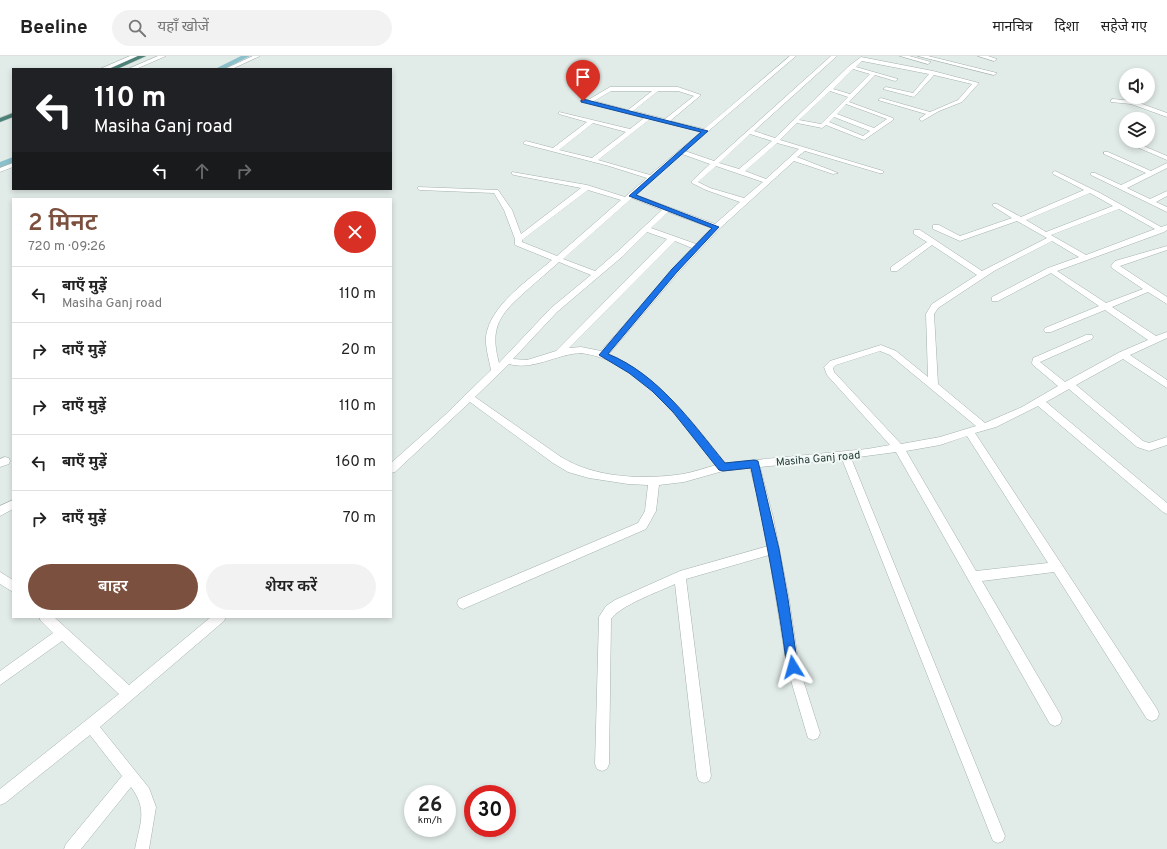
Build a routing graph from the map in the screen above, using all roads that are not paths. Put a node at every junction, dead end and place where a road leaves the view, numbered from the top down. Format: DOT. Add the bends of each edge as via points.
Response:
graph roads {
  1 [pos="135,56"];
  2 [pos="143,56"];
  3 [pos="154,56"];
  4 [pos="163,56"];
  5 [pos="257,56"];
  6 [pos="794,56"];
  7 [pos="822,56"];
  8 [pos="902,56"];
  9 [pos="921,56"];
  10 [pos="942,56"];
  11 [pos="981,56"];
  12 [pos="833,57"];
  13 [pos="994,59"];
  14 [pos="851,67"];
  15 [pos="105,68"];
  16 [pos="114,68"];
  17 [pos="125,68"];
  18 [pos="133,68"];
  19 [pos="230,68"];
  20 [pos="972,72"];
  21 [pos="874,73"];
  22 [pos="933,73"];
  23 [pos="895,79"];
  24 [pos="828,89"];
  25 [pos="886,89"];
  26 [pos="656,90"];
  27 [pos="852,96"];
  28 [pos="881,100"];
  29 [pos="1113,101"];
  30 [pos="845,102"];
  31 [pos="12,109"];
  32 [pos="629,112"];
  33 [pos="561,113"];
  34 [pos="0,114"];
  35 [pos="931,114"];
  36 [pos="12,115"];
  37 [pos="833,115"];
  38 [pos="1167,115"];
  39 [pos="649,117"];
  40 [pos="922,119"];
  41 [pos="0,120"];
  42 [pos="592,121"];
  43 [pos="666,121"];
  44 [pos="795,121"];
  45 [pos="825,123"];
  46 [pos="630,131"];
  47 [pos="705,131"];
  48 [pos="875,131"];
  49 [pos="749,132"];
  50 [pos="776,141"];
  51 [pos="526,144"];
  52 [pos="1144,148"];
  53 [pos="803,149"];
  54 [pos="553,150"];
  55 [pos="681,152"];
  56 [pos="1106,153"];
  57 [pos="1166,157"];
  58 [pos="793,158"];
  59 [pos="593,160"];
  60 [pos="714,163"];
  61 [pos="12,165"];
  62 [pos="1167,165"];
  63 [pos="0,170"];
  64 [pos="740,172"];
  65 [pos="881,172"];
  66 [pos="514,173"];
  67 [pos="835,173"];
  68 [pos="1055,173"];
  69 [pos="1151,173"];
  70 [pos="1093,174"];
  71 [pos="652,178"];
  72 [pos="767,181"];
  73 [pos="587,187"];
  74 [pos="420,188"];
  75 [pos="1121,188"];
  76 [pos="1090,190"];
  77 [pos="1167,193"];
  78 [pos="629,198"];
  79 [pos="1147,200"];
  80 [pos="745,201"];
  81 [pos="1137,202"];
  82 [pos="995,205"];
  83 [pos="1129,205"];
  84 [pos="1120,207"];
  85 [pos="667,209"];
  86 [pos="1167,210"];
  87 [pos="1020,219"];
  88 [pos="716,227"];
  89 [pos="936,227"];
  90 [pos="1164,228"];
  91 [pos="646,229"];
  92 [pos="917,232"];
  93 [pos="1050,236"];
  94 [pos="519,239"];
  95 [pos="673,239"];
  96 [pos="932,242"];
  97 [pos="697,247"];
  98 [pos="1167,248"];
  99 [pos="1086,258"];
  100 [pos="558,259"];
  101 [pos="894,269"];
  102 [pos="1051,270"];
  103 [pos="596,274"];
  104 [pos="982,275"];
  105 [pos="1149,289"];
  106 [pos="995,299"];
  107 [pos="1167,301"];
  108 [pos="1106,306"];
  109 [pos="1048,330"];
  110 [pos="1167,335"];
  111 [pos="1089,337"];
  112 [pos="1156,340"];
  113 [pos="559,353"];
  114 [pos="1123,354"];
  115 [pos="603,355"];
  116 [pos="507,360"];
  117 [pos="496,370"];
  118 [pos="933,385"];
  119 [pos="1167,385"];
  120 [pos="1067,386"];
  121 [pos="470,397"];
  122 [pos="1039,401"];
  123 [pos="984,427"];
  124 [pos="969,432"];
  125 [pos="1167,441"];
  126 [pos="899,448"];
  127 [pos="845,455"];
  128 [pos="754,464"];
  129 [pos="723,467"];
  130 [pos="392,468"];
  131 [pos="654,481"];
  132 [pos="12,505"];
  133 [pos="1167,509"];
  134 [pos="0,511"];
  135 [pos="774,549"];
  136 [pos="1056,567"];
  137 [pos="680,576"];
  138 [pos="0,577"];
  139 [pos="973,577"];
  140 [pos="12,586"];
  141 [pos="463,603"];
  142 [pos="47,618"];
  143 [pos="219,618"];
  144 [pos="63,633"];
  145 [pos="0,679"];
  146 [pos="129,694"];
  147 [pos="1152,714"];
  148 [pos="1055,719"];
  149 [pos="91,726"];
  150 [pos="813,733"];
  151 [pos="602,764"];
  152 [pos="704,776"];
  153 [pos="130,777"];
  154 [pos="1,795"];
  155 [pos="998,836"];
  156 [pos="71,849"];
  157 [pos="142,849"];
  1 -- 15 [label="street"];
  2 -- 16 [label="highway"];
  3 -- 17 [label="highway"];
  4 -- 18 [label="street"];
  5 -- 19 [label="street"];
  6 -- 47 [label="street"];
  7 -- 12 [label="street"];
  8 -- 20 [label="street"];
  9 -- 10 [label="street" via="996,71"];
  11 -- 13 [label="street"];
  12 -- 49 [label="street"];
  14 -- 21 [label="street"];
  14 -- 22 [label="street" via="865,59"];
  14 -- 24 [label="street"];
  21 -- 23 [label="street"];
  21 -- 27 [label="street"];
  22 -- 25 [label="street" via="914,95"];
  22 -- 35 [label="street" via="976,83 960,101"];
  24 -- 27 [label="street"];
  24 -- 44 [label="street"];
  26 -- 32 [label="street"];
  26 -- 32 [label="street" via="610,89 586,102"];
  26 -- 43 [label="street" via="681,90 698,95"];
  27 -- 30 [label="street"];
  28 -- 35 [label="street"];
  29 -- 38 [label="street" via="1132,102"];
  30 -- 37 [label="street"];
  30 -- 48 [label="street" via="891,118"];
  31 -- 34 [label="highway"];
  32 -- 39 [label="street"];
  33 -- 42 [label="street"];
  35 -- 40 [label="street"];
  36 -- 41 [label="highway"];
  37 -- 45 [label="street"];
  37 -- 48 [label="street"];
  39 -- 43 [label="street"];
  39 -- 46 [label="street"];
  42 -- 46 [label="street"];
  42 -- 54 [label="street"];
  43 -- 47 [label="street"];
  44 -- 45 [label="street" via="819,126"];
  44 -- 50 [label="street"];
  45 -- 48 [label="street" via="864,138"];
  46 -- 59 [label="street"];
  47 -- 55 [label="street"];
  49 -- 50 [label="street"];
  49 -- 60 [label="street"];
  50 -- 53 [label="street"];
  50 -- 64 [label="street"];
  51 -- 54 [label="street"];
  52 -- 57 [label="street"];
  53 -- 58 [label="street"];
  53 -- 65 [label="street"];
  54 -- 59 [label="street"];
  55 -- 60 [label="street"];
  55 -- 71 [label="street"];
  56 -- 69 [label="street"];
  58 -- 67 [label="street"];
  58 -- 72 [label="street"];
  59 -- 71 [label="street"];
  60 -- 64 [label="street"];
  60 -- 80 [label="street" via="694,183"];
  61 -- 63 [label="street"];
  62 -- 69 [label="street"];
  64 -- 72 [label="street"];
  66 -- 73 [label="street"];
  68 -- 76 [label="street"];
  69 -- 75 [label="street"];
  70 -- 75 [label="street"];
  71 -- 78 [label="street"];
  72 -- 80 [label="street"];
  73 -- 78 [label="street"];
  73 -- 94 [label="street"];
  74 -- 94 [label="street" via="496,192 508,210"];
  75 -- 79 [label="street"];
  76 -- 84 [label="street"];
  76 -- 87 [label="street"];
  77 -- 79 [label="street"];
  78 -- 85 [label="street"];
  78 -- 100 [label="street"];
  79 -- 81 [label="street"];
  79 -- 86 [label="street"];
  80 -- 88 [label="street"];
  82 -- 87 [label="street"];
  83 -- 84 [label="street"];
  84 -- 90 [label="street"];
  84 -- 93 [label="street"];
  85 -- 88 [label="street"];
  85 -- 91 [label="street"];
  87 -- 89 [label="street" via="960,239"];
  87 -- 93 [label="street"];
  88 -- 97 [label="street"];
  90 -- 99 [label="street"];
  91 -- 95 [label="street"];
  91 -- 103 [label="street"];
  92 -- 96 [label="street"];
  93 -- 99 [label="street"];
  93 -- 104 [label="street"];
  94 -- 100 [label="street" via="518,243 521,246"];
  95 -- 97 [label="street"];
  95 -- 113 [label="street"];
  96 -- 101 [label="street"];
  96 -- 104 [label="street"];
  97 -- 115 [label="street"];
  98 -- 105 [label="street" via="1115,266"];
  99 -- 102 [label="street"];
  100 -- 103 [label="street"];
  100 -- 117 [label="street" via="503,307 494,321 489,344"];
  102 -- 106 [label="street"];
  102 -- 108 [label="street"];
  103 -- 116 [label="street" via="554,310"];
  104 -- 118 [label="street" via="935,306 930,314"];
  105 -- 107 [label="street"];
  105 -- 108 [label="street"];
  108 -- 109 [label="street"];
  108 -- 112 [label="street"];
  110 -- 112 [label="street, Masiha Ganj road"];
  111 -- 120 [label="street" via="1036,360 1039,366"];
  112 -- 114 [label="street, Masiha Ganj road"];
  113 -- 115 [label="street" via="581,350"];
  113 -- 116 [label="street" via="518,363"];
  114 -- 119 [label="street"];
  114 -- 120 [label="street, Masiha Ganj road"];
  115 -- 129 [label="street" via="615,360 654,388 676,409"];
  116 -- 117 [label="street"];
  117 -- 121 [label="street"];
  118 -- 123 [label="street"];
  118 -- 126 [label="street" via="893,353 881,348 833,363 828,367 830,373"];
  120 -- 122 [label="street, Masiha Ganj road"];
  120 -- 125 [label="street" via="1140,444 1149,447"];
  121 -- 130 [label="street"];
  121 -- 131 [label="street, Masiha Ganj road" via="572,469 628,480"];
  122 -- 123 [label="street, Masiha Ganj road"];
  122 -- 133 [label="street"];
  123 -- 124 [label="street, Masiha Ganj road"];
  124 -- 126 [label="street, Masiha Ganj road" via="940,441"];
  124 -- 136 [label="street"];
  126 -- 127 [label="street, Masiha Ganj road"];
  126 -- 139 [label="street"];
  127 -- 128 [label="street, Masiha Ganj road"];
  127 -- 155 [label="street"];
  128 -- 129 [label="street, Masiha Ganj road"];
  128 -- 135 [label="street"];
  129 -- 131 [label="street, Masiha Ganj road" via="684,478"];
  131 -- 141 [label="street" via="650,514 642,526"];
  132 -- 134 [label="street"];
  135 -- 137 [label="street"];
  135 -- 150 [label="street" via="793,667"];
  136 -- 139 [label="street"];
  136 -- 147 [label="street"];
  137 -- 151 [label="street" via="619,604 605,617"];
  137 -- 152 [label="street"];
  138 -- 140 [label="street"];
  139 -- 148 [label="street"];
  142 -- 144 [label="street"];
  143 -- 146 [label="street"];
  144 -- 145 [label="street"];
  144 -- 146 [label="street"];
  146 -- 149 [label="street"];
  149 -- 153 [label="street"];
  149 -- 154 [label="street"];
  153 -- 156 [label="street"];
  153 -- 157 [label="street" via="144,793 149,807"];
}
